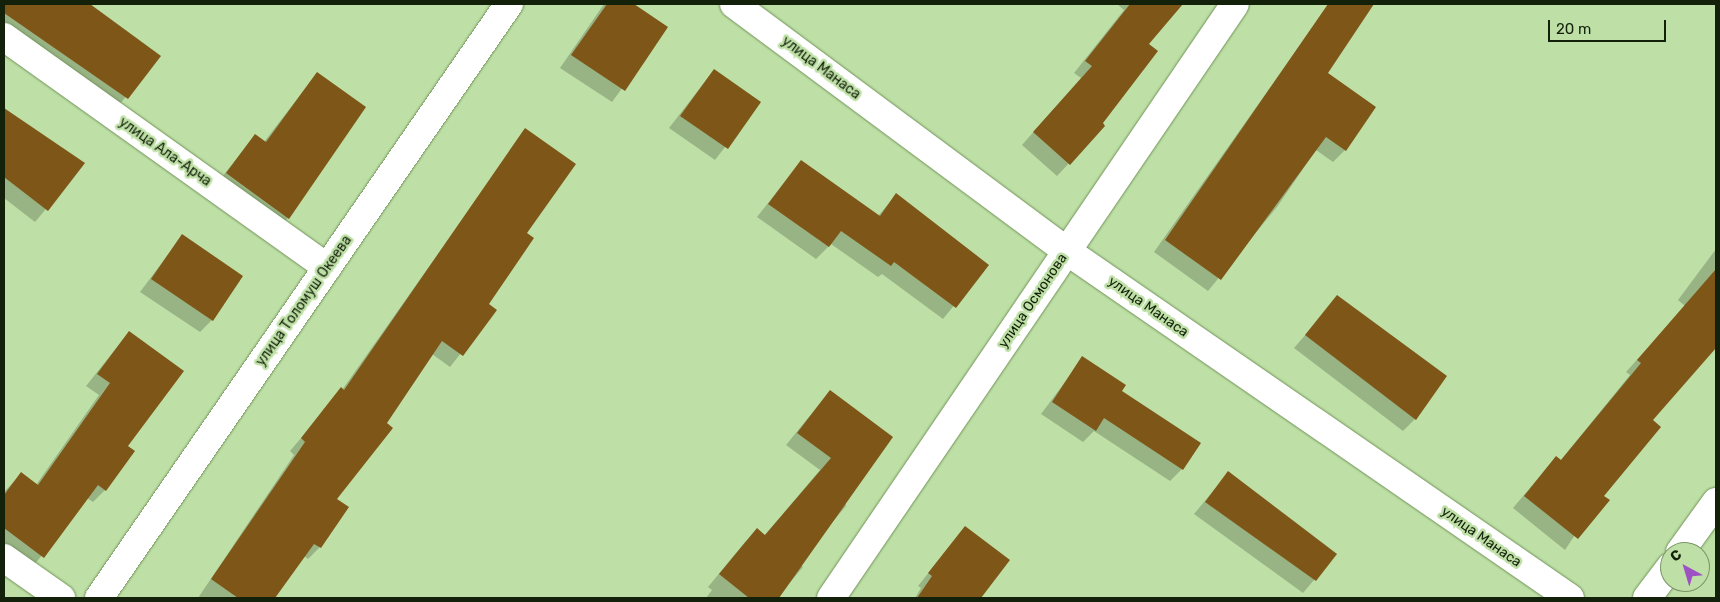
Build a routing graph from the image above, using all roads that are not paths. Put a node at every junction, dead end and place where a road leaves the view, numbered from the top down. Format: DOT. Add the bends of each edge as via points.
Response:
graph roads {
  1 [pos="509,4"];
  2 [pos="734,4"];
  3 [pos="1235,4"];
  4 [pos="4,37"];
  5 [pos="1067,251"];
  6 [pos="327,267"];
  7 [pos="1716,502"];
  8 [pos="1687,542"];
  9 [pos="4,558"];
  10 [pos="1660,581"];
  11 [pos="61,598"];
  12 [pos="100,598"];
  13 [pos="831,598"];
  14 [pos="1570,598"];
  15 [pos="1648,598"];
  1 -- 6 [label="street, улица Толомуш Океева"];
  2 -- 5 [label="street, улица Манаса"];
  3 -- 5 [label="street, улица Осмонова"];
  4 -- 6 [label="street, улица Ала-Арча"];
  5 -- 13 [label="street, улица Осмонова"];
  5 -- 14 [label="street, улица Манаса"];
  6 -- 12 [label="street, улица Толомуш Океева"];
  7 -- 8 [label="street"];
  9 -- 11 [label="street"];
  10 -- 15 [label="street"];
}
